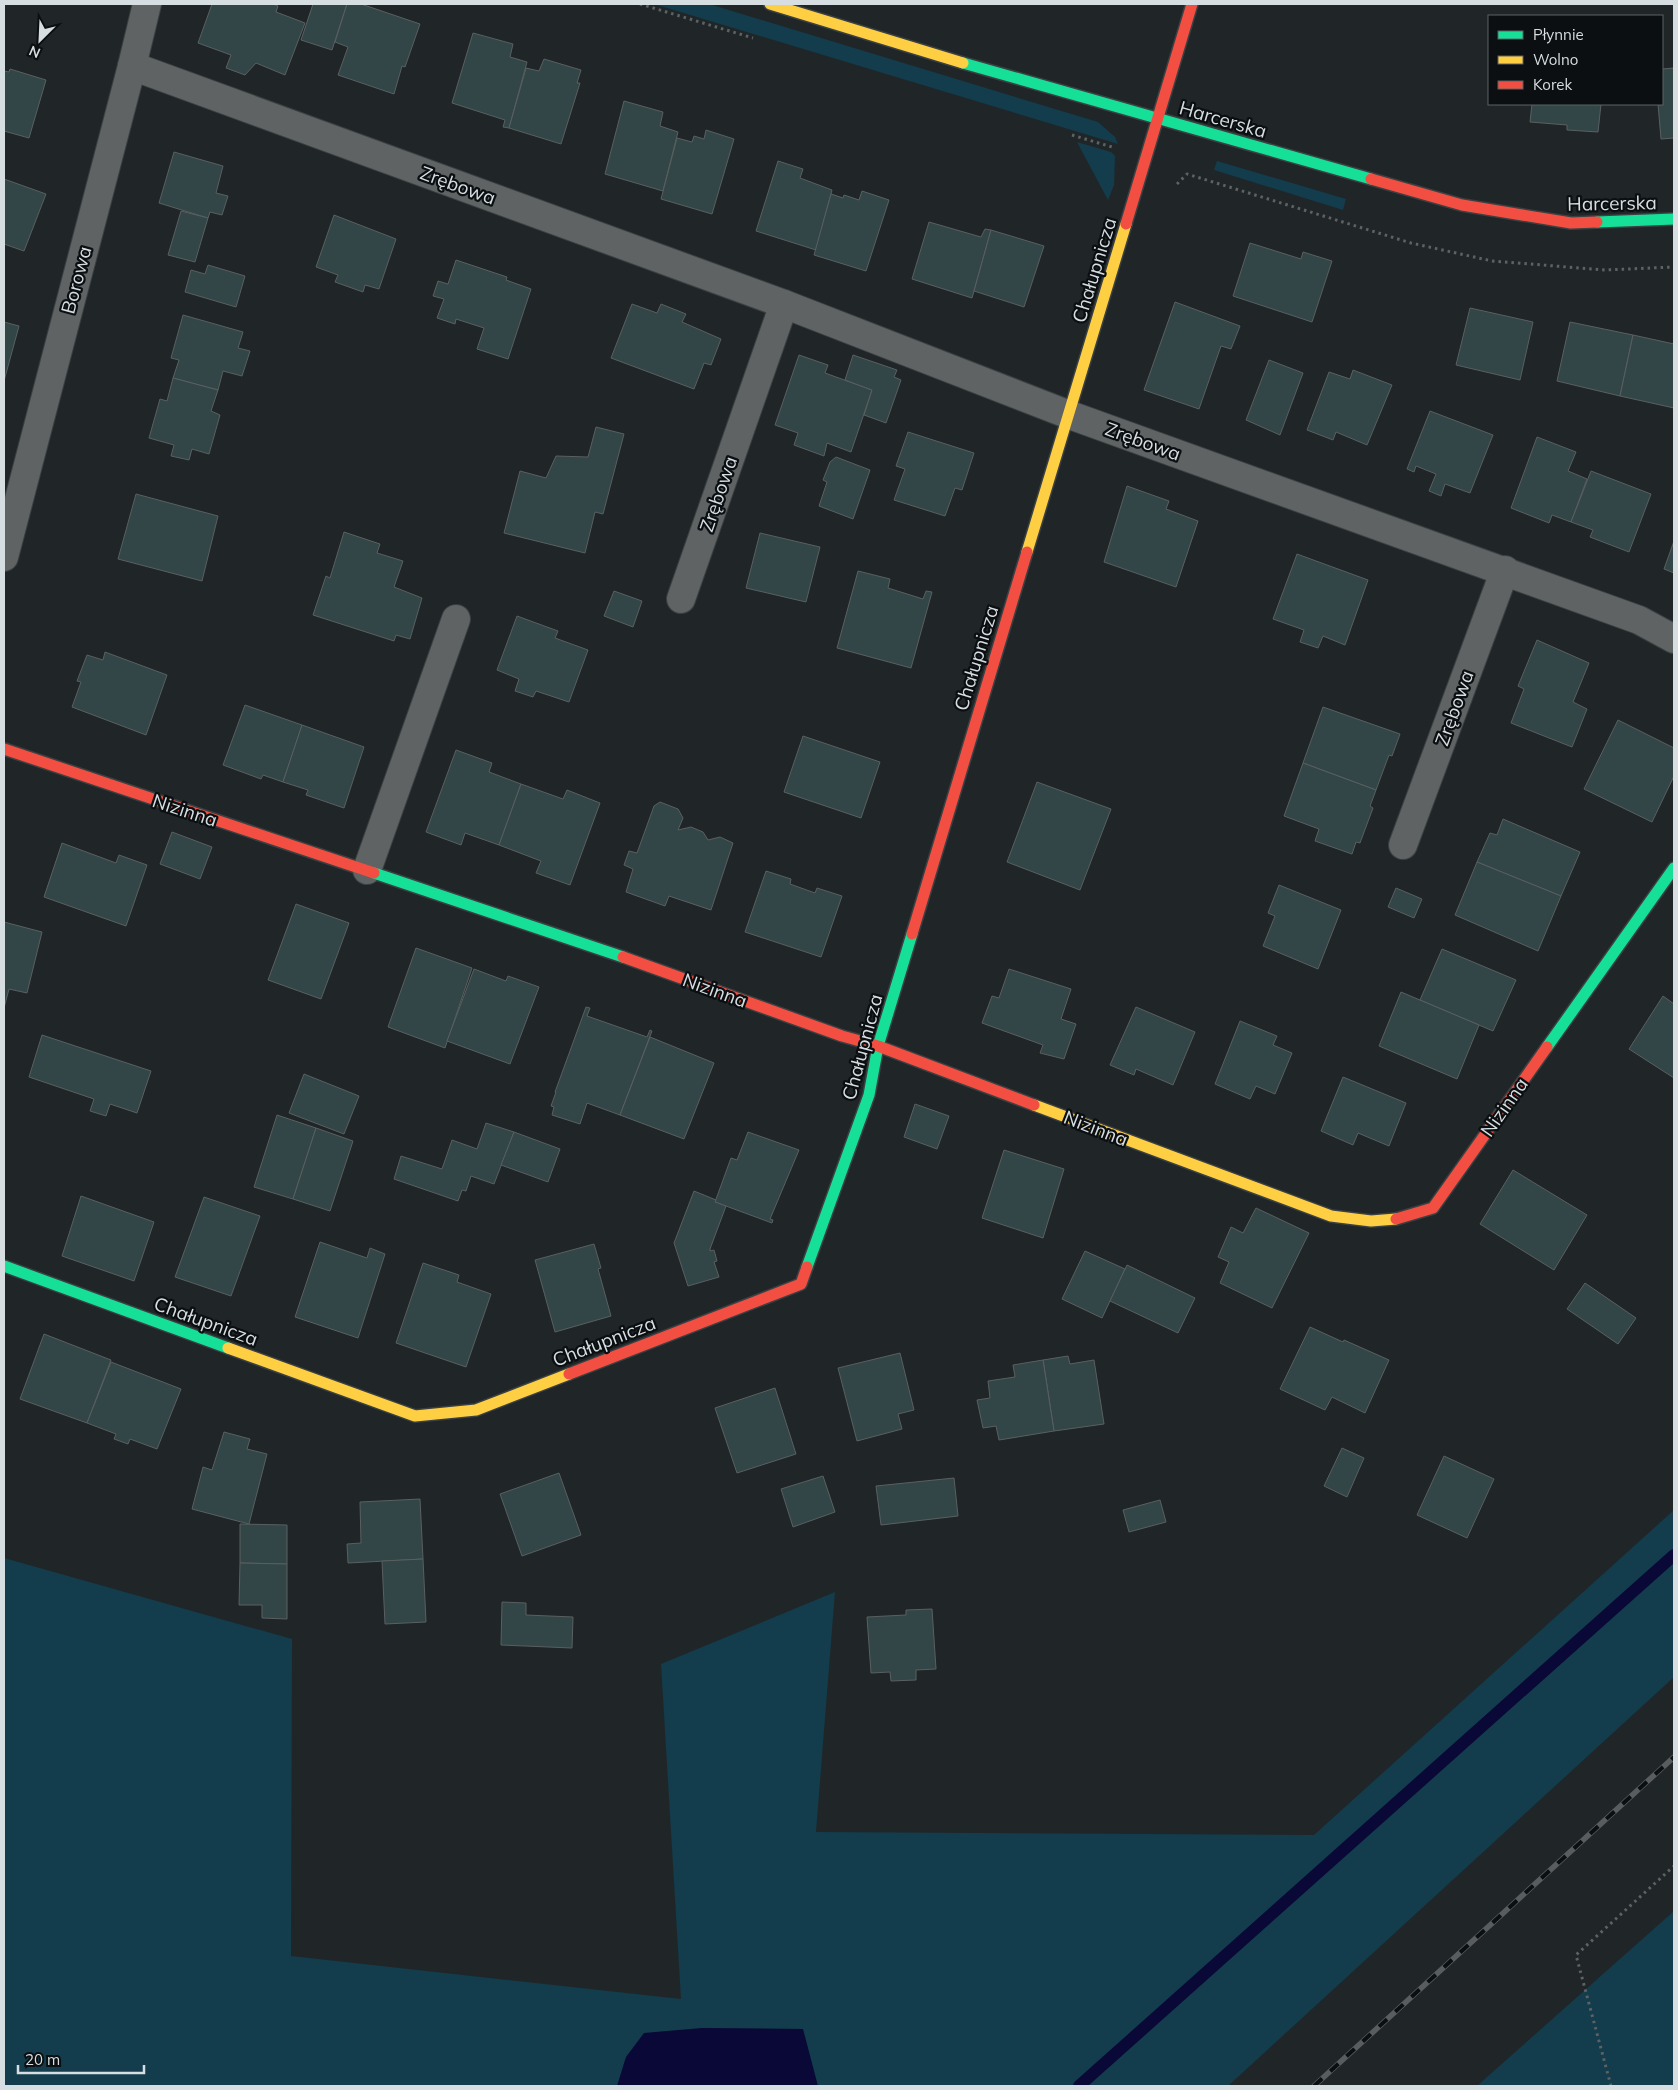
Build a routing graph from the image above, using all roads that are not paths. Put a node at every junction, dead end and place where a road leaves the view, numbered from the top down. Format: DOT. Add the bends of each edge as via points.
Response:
graph roads {
  1 [pos="147,4"];
  2 [pos="770,4"];
  3 [pos="1192,4"];
  4 [pos="132,66"];
  5 [pos="1158,119"];
  6 [pos="1674,220"];
  7 [pos="784,304"];
  8 [pos="1067,414"];
  9 [pos="4,557"];
  10 [pos="1505,570"];
  11 [pos="681,599"];
  12 [pos="456,618"];
  13 [pos="1674,639"];
  14 [pos="4,749"];
  15 [pos="1403,845"];
  16 [pos="1674,868"];
  17 [pos="367,870"];
  18 [pos="878,1046"];
  19 [pos="4,1266"];
  1 -- 4 [label="street, Borowa"];
  2 -- 5 [label="street, Harcerska"];
  3 -- 5 [label="street, Chałupnicza"];
  4 -- 7 [label="street, Zrębowa"];
  4 -- 9 [label="street, Borowa"];
  5 -- 6 [label="street, Harcerska" via="1462,205 1571,223"];
  5 -- 8 [label="street, Chałupnicza"];
  7 -- 8 [label="street, Zrębowa"];
  7 -- 11 [label="street, Zrębowa"];
  8 -- 10 [label="street, Zrębowa"];
  8 -- 18 [label="street, Chałupnicza"];
  10 -- 13 [label="street, Zrębowa" via="1639,620"];
  10 -- 15 [label="street, Zrębowa"];
  12 -- 17 [label="street"];
  14 -- 17 [label="street, Nizinna"];
  16 -- 18 [label="street, Nizinna" via="1433,1208 1405,1218 1376,1222 1331,1216"];
  17 -- 18 [label="street, Nizinna"];
  18 -- 19 [label="street, Chałupnicza" via="869,1095 801,1284 476,1410 415,1416"];
}
